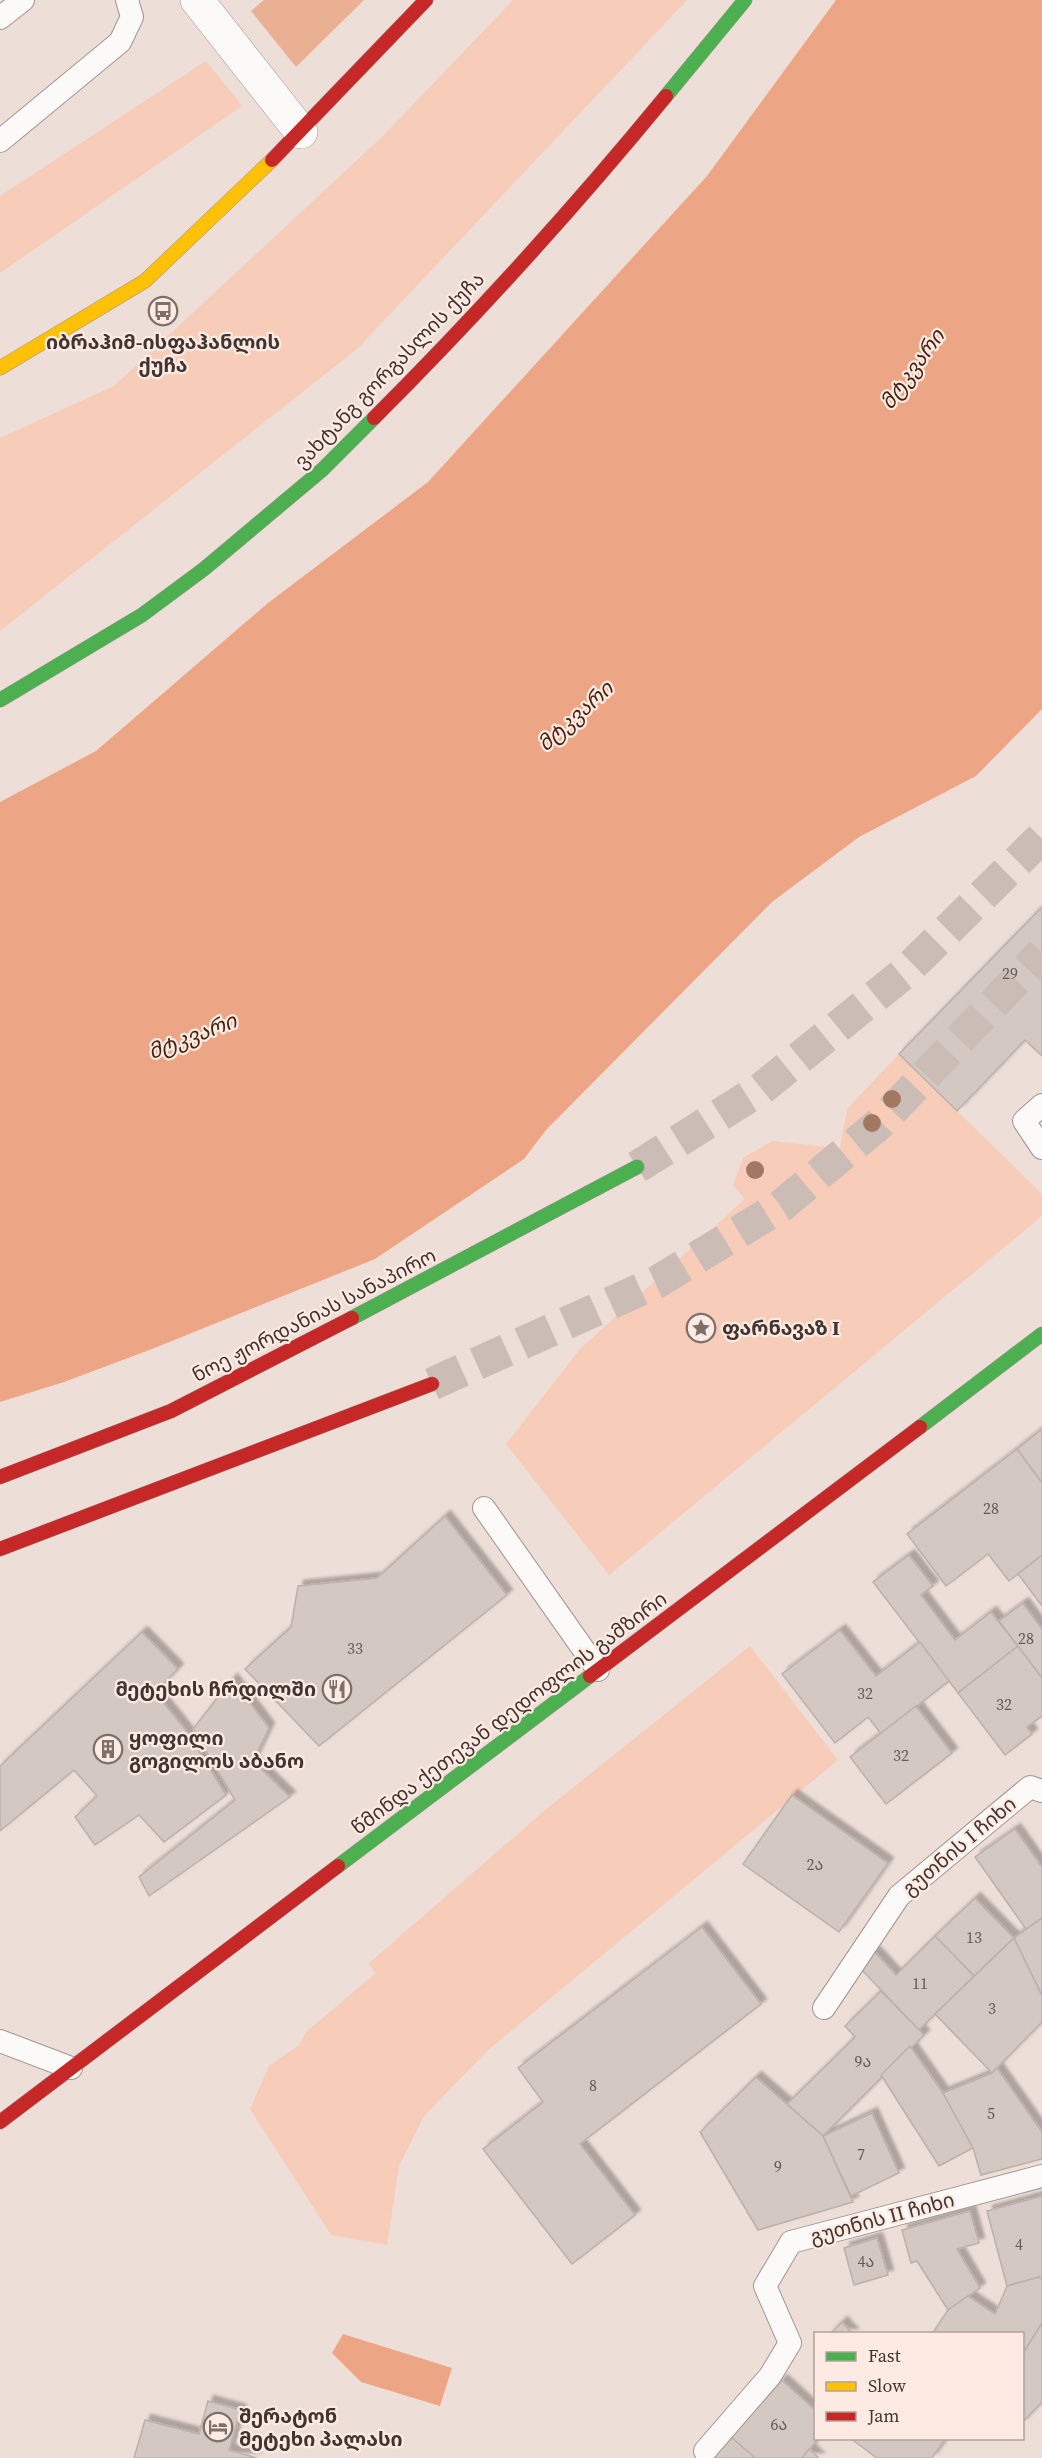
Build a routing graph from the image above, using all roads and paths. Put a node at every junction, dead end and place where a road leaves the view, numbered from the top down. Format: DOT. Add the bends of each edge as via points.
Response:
graph roads {
  1 [pos="23,0"];
  2 [pos="127,0"];
  3 [pos="197,0"];
  4 [pos="426,0"];
  5 [pos="745,0"];
  6 [pos="0,18"];
  7 [pos="301,132"];
  8 [pos="0,141"];
  9 [pos="0,368"];
  10 [pos="0,700"];
  11 [pos="1042,1105"];
  12 [pos="1042,1148"];
  13 [pos="637,1167"];
  14 [pos="1042,1334"];
  15 [pos="432,1384"];
  16 [pos="0,1477"];
  17 [pos="484,1508"];
  18 [pos="0,1549"];
  19 [pos="598,1670"];
  20 [pos="1042,1791"];
  21 [pos="824,2008"];
  22 [pos="0,2041"];
  23 [pos="71,2068"];
  24 [pos="0,2122"];
  25 [pos="1042,2176"];
  26 [pos="705,2451"];
  1 -- 6 [label="lane"];
  2 -- 8 [label="lane" via="132,17 120,42"];
  3 -- 7 [label="street"];
  4 -- 7 [label="main road"];
  5 -- 10 [label="main road, ვახტანგ გორგასლის ქუჩა" via="615,158 425,367 322,470 204,569 141,615"];
  7 -- 9 [label="main road" via="145,281"];
  11 -- 12 [label="lane" via="1024,1121"];
  13 -- 16 [label="main road, ნოე ჟორდანიას სანაპირო" via="171,1411"];
  14 -- 19 [label="main road, წმინდა ქეთევან დედოფლის გამზირი"];
  15 -- 18 [label="main road"];
  17 -- 19 [label="lane"];
  19 -- 23 [label="main road, წმინდა ქეთევან დედოფლის გამზირი"];
  20 -- 21 [label="lane, გუთნის I ჩიხი" via="1030,1787 899,1896"];
  22 -- 23 [label="lane"];
  23 -- 24 [label="main road, წმინდა ქეთევან დედოფლის გამზირი"];
  25 -- 26 [label="lane, გუთნის II ჩიხი" via="791,2242 765,2286 790,2343 770,2376"];
}
